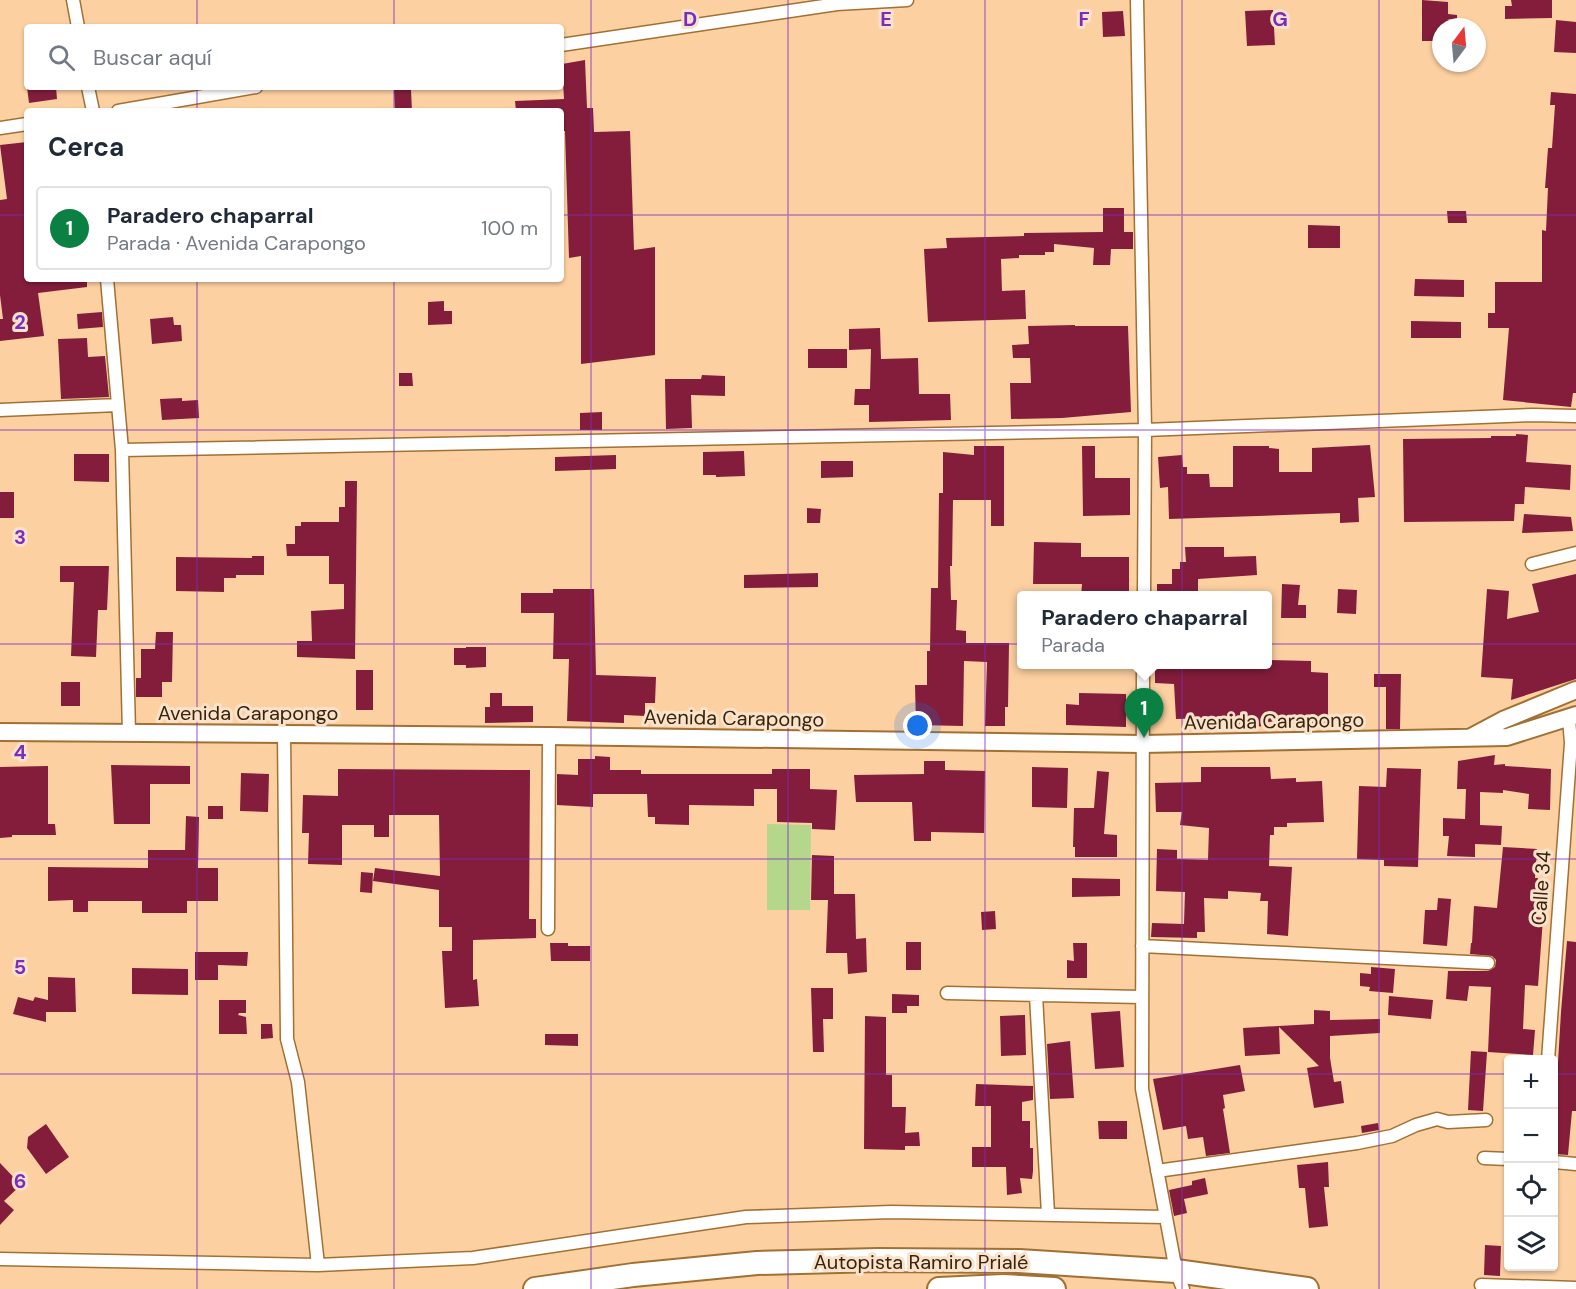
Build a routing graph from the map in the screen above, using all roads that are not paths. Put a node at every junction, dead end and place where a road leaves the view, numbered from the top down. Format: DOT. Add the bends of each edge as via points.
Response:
graph roads {
  1 [pos="73,0"];
  2 [pos="907,0"];
  3 [pos="1137,0"];
  4 [pos="77,24"];
  5 [pos="564,45"];
  6 [pos="89,90"];
  7 [pos="239,90"];
  8 [pos="92,108"];
  9 [pos="135,108"];
  10 [pos="24,124"];
  11 [pos="0,128"];
  12 [pos="107,282"];
  13 [pos="118,405"];
  14 [pos="0,410"];
  15 [pos="1576,416"];
  16 [pos="1145,430"];
  17 [pos="122,450"];
  18 [pos="1576,553"];
  19 [pos="1532,564"];
  20 [pos="1144,591"];
  21 [pos="1143,669"];
  22 [pos="1576,690"];
  23 [pos="1572,717"];
  24 [pos="0,732"];
  25 [pos="284,733"];
  26 [pos="129,734"];
  27 [pos="549,736"];
  28 [pos="1468,739"];
  29 [pos="1142,744"];
  30 [pos="548,929"];
  31 [pos="1142,946"];
  32 [pos="1488,963"];
  33 [pos="947,993"];
  34 [pos="1036,995"];
  35 [pos="1142,997"];
  36 [pos="1548,1055"];
  37 [pos="1486,1120"];
  38 [pos="1484,1158"];
  39 [pos="1504,1159"];
  40 [pos="1558,1162"];
  41 [pos="1576,1164"];
  42 [pos="1157,1171"];
  43 [pos="1048,1214"];
  44 [pos="1165,1217"];
  45 [pos="0,1260"];
  46 [pos="318,1265"];
  47 [pos="1180,1280"];
  48 [pos="1481,1285"];
  49 [pos="1576,1288"];
  50 [pos="535,1289"];
  51 [pos="939,1289"];
  52 [pos="1054,1289"];
  53 [pos="1307,1289"];
  1 -- 4 [label="street"];
  2 -- 5 [label="street" via="837,4"];
  3 -- 16 [label="street"];
  6 -- 8 [label="street"];
  7 -- 9 [label="street"];
  10 -- 11 [label="street"];
  12 -- 13 [label="street"];
  13 -- 14 [label="street"];
  13 -- 17 [label="street"];
  15 -- 16 [label="street"];
  16 -- 17 [label="street"];
  16 -- 20 [label="street"];
  17 -- 26 [label="street"];
  18 -- 19 [label="street"];
  21 -- 29 [label="street"];
  22 -- 28 [label="street, Avenida Carapongo"];
  23 -- 28 [label="street, Avenida Carapongo" via="1507,737"];
  23 -- 36 [label="street, Calle 34"];
  24 -- 26 [label="street, Avenida Carapongo"];
  25 -- 26 [label="street, Avenida Carapongo"];
  25 -- 27 [label="street, Avenida Carapongo"];
  25 -- 46 [label="street" via="287,1039 297,1082"];
  27 -- 29 [label="street, Avenida Carapongo"];
  27 -- 30 [label="street"];
  28 -- 29 [label="street, Avenida Carapongo"];
  29 -- 31 [label="street"];
  31 -- 32 [label="street"];
  31 -- 35 [label="street"];
  33 -- 34 [label="street"];
  34 -- 35 [label="street"];
  34 -- 43 [label="street"];
  35 -- 42 [label="street" via="1142,1089"];
  37 -- 42 [label="street" via="1437,1119 1392,1136 1357,1143"];
  38 -- 39 [label="street"];
  40 -- 41 [label="street"];
  42 -- 44 [label="street"];
  43 -- 44 [label="street"];
  43 -- 46 [label="street" via="891,1212 746,1217 473,1258"];
  44 -- 47 [label="street"];
  45 -- 46 [label="street"];
  47 -- 50 [label="highway, Autopista Ramiro Prialé" via="1018,1262 879,1260 757,1263"];
  47 -- 53 [label="highway, Autopista Ramiro Prialé"];
  48 -- 49 [label="street"];
  51 -- 52 [label="highway, Autopista Ramiro Prialé"];
}
